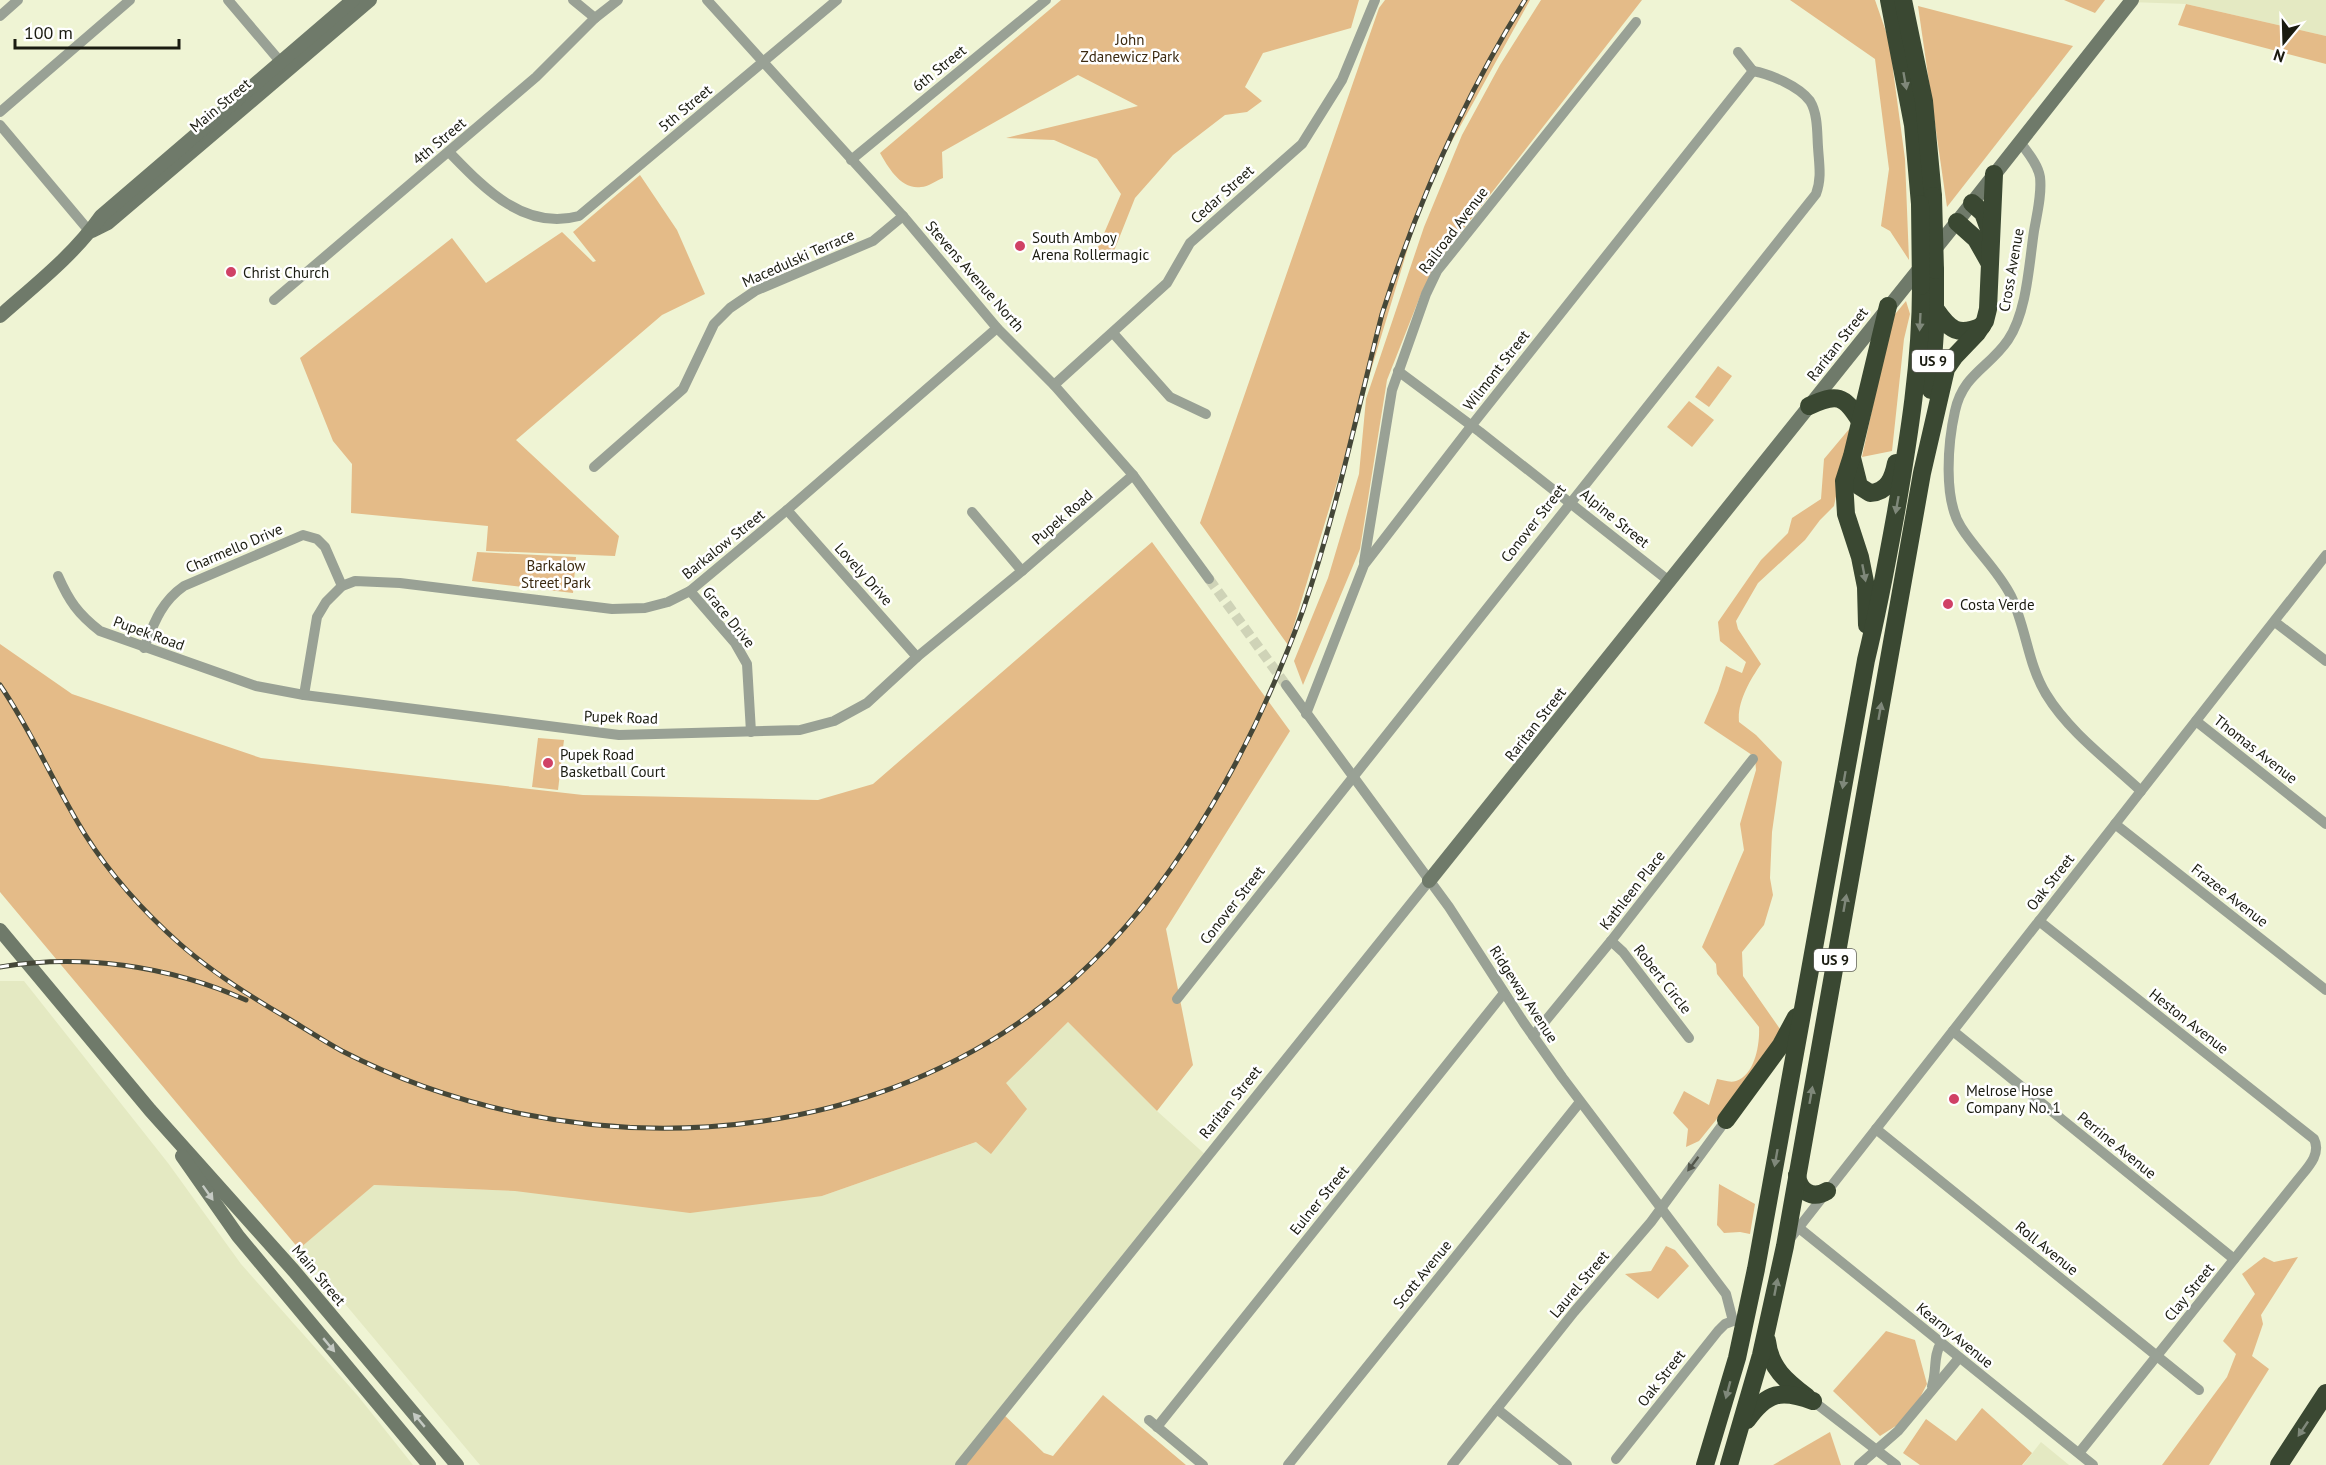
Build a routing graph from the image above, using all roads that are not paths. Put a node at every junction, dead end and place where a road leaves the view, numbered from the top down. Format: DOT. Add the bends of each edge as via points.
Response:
graph roads {
  1 [pos="18,0"];
  2 [pos="130,0"];
  3 [pos="228,0"];
  4 [pos="353,0"];
  5 [pos="370,0"];
  6 [pos="573,0"];
  7 [pos="618,0"];
  8 [pos="707,0"];
  9 [pos="837,0"];
  10 [pos="1046,0"];
  11 [pos="1375,0"];
  12 [pos="1889,0"];
  13 [pos="1904,0"];
  14 [pos="2131,1"];
  15 [pos="0,16"];
  16 [pos="595,18"];
  17 [pos="1636,22"];
  18 [pos="1903,28"];
  19 [pos="1738,52"];
  20 [pos="762,63"];
  21 [pos="284,66"];
  22 [pos="1753,71"];
  23 [pos="0,112"];
  24 [pos="0,125"];
  25 [pos="2020,142"];
  26 [pos="449,152"];
  27 [pos="851,160"];
  28 [pos="1994,174"];
  29 [pos="1927,200"];
  30 [pos="1972,203"];
  31 [pos="903,216"];
  32 [pos="1957,222"];
  33 [pos="90,232"];
  34 [pos="1991,233"];
  35 [pos="1989,262"];
  36 [pos="274,300"];
  37 [pos="1888,306"];
  38 [pos="1936,310"];
  39 [pos="0,316"];
  40 [pos="1982,326"];
  41 [pos="998,328"];
  42 [pos="1113,333"];
  43 [pos="1398,371"];
  44 [pos="1054,385"];
  45 [pos="1809,406"];
  46 [pos="1913,406"];
  47 [pos="1206,414"];
  48 [pos="1860,421"];
  49 [pos="1472,425"];
  50 [pos="1926,451"];
  51 [pos="1852,456"];
  52 [pos="594,467"];
  53 [pos="1133,475"];
  54 [pos="1570,501"];
  55 [pos="787,510"];
  56 [pos="972,512"];
  57 [pos="2326,555"];
  58 [pos="1364,565"];
  59 [pos="1022,571"];
  60 [pos="58,576"];
  61 [pos="1209,579"];
  62 [pos="1669,581"];
  63 [pos="342,586"];
  64 [pos="690,591"];
  65 [pos="2275,622"];
  66 [pos="144,648"];
  67 [pos="917,657"];
  68 [pos="1866,660"];
  69 [pos="2326,661"];
  70 [pos="1286,685"];
  71 [pos="304,695"];
  72 [pos="1306,714"];
  73 [pos="2196,721"];
  74 [pos="751,732"];
  75 [pos="1753,759"];
  76 [pos="1352,777"];
  77 [pos="2141,791"];
  78 [pos="2115,824"];
  79 [pos="2326,824"];
  80 [pos="1429,880"];
  81 [pos="2039,921"];
  82 [pos="0,930"];
  83 [pos="1611,941"];
  84 [pos="2326,990"];
  85 [pos="1504,993"];
  86 [pos="1806,993"];
  87 [pos="1177,999"];
  88 [pos="1953,1031"];
  89 [pos="1533,1036"];
  90 [pos="1689,1038"];
  91 [pos="1580,1102"];
  92 [pos="150,1110"];
  93 [pos="1726,1120"];
  94 [pos="1876,1129"];
  95 [pos="2318,1146"];
  96 [pos="1797,1175"];
  97 [pos="1827,1191"];
  98 [pos="1661,1208"];
  99 [pos="1799,1228"];
  100 [pos="1785,1245"];
  101 [pos="2234,1259"];
  102 [pos="1733,1321"];
  103 [pos="1767,1330"];
  104 [pos="1941,1343"];
  105 [pos="2157,1356"];
  106 [pos="1737,1358"];
  107 [pos="1959,1358"];
  108 [pos="2199,1390"];
  109 [pos="2326,1393"];
  110 [pos="1928,1395"];
  111 [pos="1813,1401"];
  112 [pos="1497,1409"];
  113 [pos="1739,1432"];
  114 [pos="1878,1450"];
  115 [pos="2079,1453"];
  116 [pos="1616,1460"];
  117 [pos="429,1465"];
  118 [pos="457,1465"];
  119 [pos="960,1465"];
  120 [pos="1203,1465"];
  121 [pos="1288,1465"];
  122 [pos="1452,1465"];
  123 [pos="1567,1465"];
  124 [pos="1705,1465"];
  125 [pos="1729,1465"];
  126 [pos="1859,1465"];
  127 [pos="1896,1465"];
  128 [pos="2093,1465"];
  129 [pos="2279,1465"];
  1 -- 15 [label="street"];
  2 -- 23 [label="street"];
  3 -- 21 [label="street"];
  4 -- 21 [label="main road, Main Street"];
  5 -- 21 [label="main road, Main Street"];
  6 -- 16 [label="street"];
  7 -- 16 [label="street, 4th Street"];
  8 -- 20 [label="street, Stevens Avenue North"];
  9 -- 20 [label="street, 5th Street"];
  10 -- 27 [label="street, 6th Street"];
  11 -- 42 [label="street, Cedar Street" via="1342,80 1302,144 1190,243 1167,283"];
  12 -- 18 [label="highway, US 9"];
  13 -- 18 [label="highway, US 9"];
  14 -- 25 [label="main road, Raritan Street"];
  16 -- 26 [label="street, 4th Street" via="536,77"];
  17 -- 43 [label="street, Railroad Avenue" via="1437,271"];
  18 -- 29 [label="highway, US 9" via="1913,125"];
  19 -- 22 [label="street"];
  20 -- 26 [label="street, 5th Street" via="589,209 565,220 544,220 515,208 488,192"];
  20 -- 27 [label="street, Stevens Avenue North"];
  21 -- 33 [label="main road, Main Street" via="108,224"];
  22 -- 49 [label="street, Wilmont Street"];
  22 -- 54 [label="street, Conover Street" via="1769,74 1810,101 1821,181 1816,194"];
  24 -- 33 [label="street"];
  25 -- 28 [label="main road, Raritan Street"];
  25 -- 77 [label="street, Cross Avenue" via="2036,165 2040,186 2023,299 2007,342 1960,393 1950,454 1953,508 1960,525 2011,597 2046,694 2075,730"];
  26 -- 36 [label="street, 4th Street"];
  27 -- 31 [label="street, Stevens Avenue North"];
  28 -- 30 [label="main road, Raritan Street"];
  28 -- 34 [label="highway"];
  29 -- 38 [label="highway, US 9, bridge"];
  29 -- 46 [label="highway, US 9, one-way, bridge"];
  30 -- 32 [label="main road, Raritan Street"];
  30 -- 34 [label="highway" via="1983,213"];
  31 -- 41 [label="street, Stevens Avenue North"];
  31 -- 52 [label="street, Macedulski Terrace" via="873,241 755,291 730,308 714,324 683,389"];
  32 -- 35 [label="highway" via="1976,239"];
  32 -- 37 [label="main road, Raritan Street"];
  33 -- 39 [label="main road, Main Street"];
  34 -- 35 [label="highway"];
  35 -- 40 [label="highway" via="1988,309"];
  37 -- 45 [label="main road, Raritan Street"];
  37 -- 48 [label="highway"];
  38 -- 40 [label="highway" via="1955,330 1967,332"];
  38 -- 50 [label="highway, US 9"];
  40 -- 50 [label="highway" via="1946,369"];
  41 -- 44 [label="street, Stevens Avenue North"];
  41 -- 55 [label="street, Barkalow Street"];
  42 -- 44 [label="street, Cedar Street"];
  42 -- 47 [label="street" via="1170,397"];
  43 -- 49 [label="street, Alpine Street"];
  43 -- 58 [label="street, Railroad Avenue"];
  44 -- 53 [label="street, Stevens Avenue North"];
  45 -- 48 [label="highway" via="1825,398 1838,398 1848,404"];
  45 -- 62 [label="main road, Raritan Street"];
  46 -- 51 [label="highway" via="1893,474 1884,489 1870,493 1862,489"];
  46 -- 68 [label="highway, US 9, one-way" via="1883,585"];
  48 -- 51 [label="highway"];
  49 -- 54 [label="street, Alpine Street"];
  49 -- 58 [label="street, Wilmont Street"];
  96 -- 50 [label="highway, US 9, one-way"];
  51 -- 68 [label="highway, one-way" via="1845,473 1843,496 1866,587"];
  53 -- 59 [label="street, Pupek Road"];
  53 -- 61 [label="street, Stevens Avenue North"];
  54 -- 62 [label="street, Alpine Street"];
  54 -- 76 [label="street, Conover Street"];
  55 -- 64 [label="street, Barkalow Street"];
  55 -- 67 [label="street, Lovely Drive"];
  56 -- 59 [label="street"];
  57 -- 65 [label="street, Oak Street"];
  58 -- 72 [label="street, Wilmont Street"];
  59 -- 67 [label="street, Pupek Road"];
  60 -- 66 [label="street, Pupek Road" via="69,602 86,620 100,631"];
  62 -- 80 [label="main road, Raritan Street"];
  63 -- 64 [label="street, Barkalow Street" via="375,580 612,609 645,608"];
  63 -- 66 [label="street, Charmello Drive" via="325,547 317,539 303,535 184,586 170,596"];
  63 -- 71 [label="street" via="317,617"];
  64 -- 74 [label="street, Grace Drive" via="747,664"];
  65 -- 69 [label="street"];
  65 -- 73 [label="street, Oak Street"];
  66 -- 71 [label="street, Pupek Road" via="256,686"];
  67 -- 74 [label="street, Pupek Road" via="867,703 834,722 800,730"];
  68 -- 86 [label="highway, US 9, one-way"];
  70 -- 72 [label="street, Ridgeway Avenue"];
  71 -- 74 [label="street, Pupek Road" via="619,735"];
  72 -- 76 [label="street, Ridgeway Avenue"];
  73 -- 77 [label="street, Oak Street"];
  73 -- 79 [label="street, Thomas Avenue"];
  75 -- 83 [label="street, Kathleen Place"];
  76 -- 80 [label="street, Ridgeway Avenue"];
  76 -- 87 [label="street, Conover Street"];
  77 -- 78 [label="street, Oak Street"];
  78 -- 81 [label="street, Oak Street"];
  78 -- 84 [label="street, Frazee Avenue"];
  80 -- 85 [label="street, Ridgeway Avenue"];
  80 -- 119 [label="street, Raritan Street"];
  81 -- 88 [label="street, Oak Street"];
  81 -- 95 [label="street, Heston Avenue" via="2314,1138"];
  82 -- 92 [label="main road, Main Street"];
  83 -- 89 [label="street, Kathleen Place"];
  83 -- 90 [label="street, Robert Circle"];
  85 -- 89 [label="street, Ridgeway Avenue"];
  85 -- 120 [label="street, Eulner Street" via="1153,1423"];
  86 -- 93 [label="highway" via="1781,1045"];
  86 -- 106 [label="highway, US 9, one-way"];
  88 -- 94 [label="street, Oak Street"];
  88 -- 101 [label="street, Perrine Avenue"];
  89 -- 91 [label="street, Ridgeway Avenue"];
  91 -- 98 [label="street, Ridgeway Avenue"];
  91 -- 121 [label="street, Scott Avenue"];
  92 -- 117 [label="main road, Main Street, one-way" via="238,1236"];
  118 -- 92 [label="main road, Main Street, one-way" via="294,1271"];
  93 -- 98 [label="street, Laurel Street, one-way"];
  94 -- 97 [label="street, Oak Street"];
  94 -- 105 [label="street, Roll Avenue"];
  95 -- 101 [label="street, Clay Street" via="2316,1155"];
  96 -- 97 [label="highway" via="1804,1192 1818,1195"];
  96 -- 100 [label="highway, US 9"];
  97 -- 99 [label="street, Oak Street"];
  98 -- 102 [label="street, Ridgeway Avenue" via="1721,1286"];
  98 -- 112 [label="street, Laurel Street"];
  99 -- 100 [label="street, Oak Street"];
  99 -- 104 [label="street, Kearny Avenue"];
  103 -- 100 [label="highway, US 9, one-way"];
  101 -- 105 [label="street, Clay Street"];
  102 -- 106 [label="highway"];
  102 -- 116 [label="street, Oak Street" via="1718,1331"];
  103 -- 111 [label="highway" via="1769,1356 1775,1368"];
  103 -- 113 [label="highway, US 9"];
  104 -- 107 [label="street, Kearny Avenue"];
  104 -- 110 [label="street"];
  105 -- 108 [label="street, Roll Avenue"];
  105 -- 115 [label="street, Clay Street"];
  106 -- 124 [label="highway, US 9, one-way"];
  107 -- 110 [label="street"];
  107 -- 115 [label="street, Kearny Avenue"];
  109 -- 129 [label="highway, one-way"];
  110 -- 114 [label="street"];
  111 -- 113 [label="highway" via="1789,1394 1773,1396 1756,1408"];
  111 -- 114 [label="street"];
  112 -- 122 [label="street, Laurel Street"];
  112 -- 123 [label="street"];
  113 -- 125 [label="highway, US 9"];
  114 -- 126 [label="street"];
  114 -- 127 [label="street"];
  115 -- 128 [label="street, Kearny Avenue"];
}
